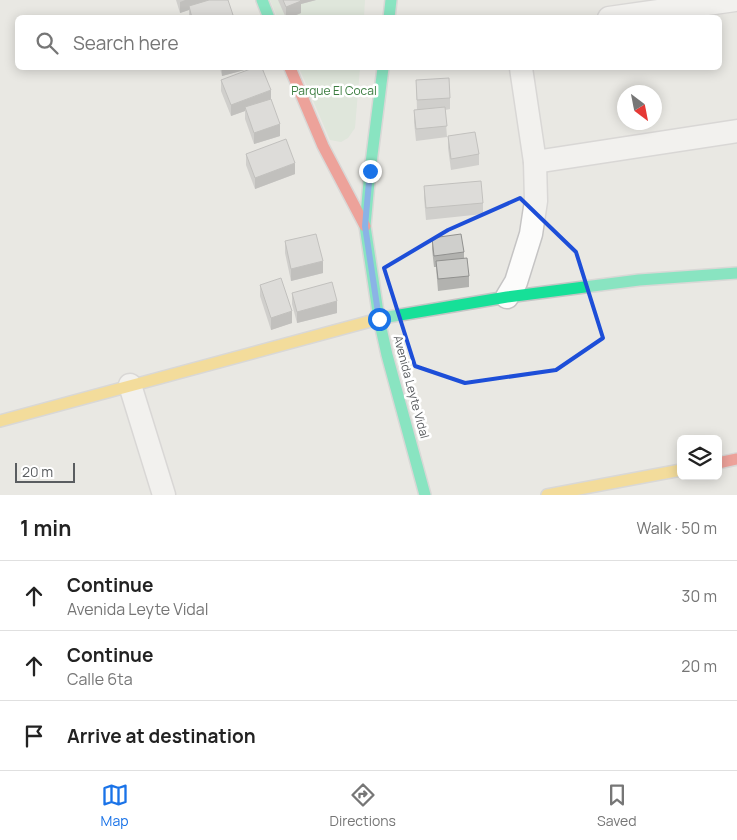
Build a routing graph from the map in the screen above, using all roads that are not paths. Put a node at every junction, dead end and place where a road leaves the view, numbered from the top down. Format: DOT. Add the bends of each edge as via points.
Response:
graph roads {
  1 [pos="262,0"];
  2 [pos="391,0"];
  3 [pos="735,0"];
  4 [pos="268,15"];
  5 [pos="389,15"];
  6 [pos="630,15"];
  7 [pos="291,70"];
  8 [pos="383,70"];
  9 [pos="521,70"];
  10 [pos="737,131"];
  11 [pos="535,162"];
  12 [pos="365,226"];
  13 [pos="737,272"];
  14 [pos="507,297"];
  15 [pos="379,319"];
  16 [pos="130,385"];
  17 [pos="0,421"];
  18 [pos="737,459"];
  19 [pos="722,461"];
  20 [pos="677,471"];
  21 [pos="164,495"];
  22 [pos="425,495"];
  23 [pos="547,495"];
  1 -- 4 [label="street"];
  2 -- 5 [label="street"];
  3 -- 6 [label="street"];
  7 -- 12 [label="street" via="323,146"];
  8 -- 12 [label="street"];
  9 -- 11 [label="street"];
  10 -- 11 [label="street"];
  11 -- 14 [label="street" via="536,201 531,234 516,282"];
  12 -- 15 [label="street, Avenida Leyte Vidal"];
  13 -- 14 [label="street" via="639,280"];
  14 -- 15 [label="street"];
  15 -- 16 [label="street"];
  15 -- 22 [label="street, Avenida Leyte Vidal"];
  16 -- 17 [label="street"];
  16 -- 21 [label="street"];
  18 -- 19 [label="street"];
  20 -- 23 [label="street"];
}
